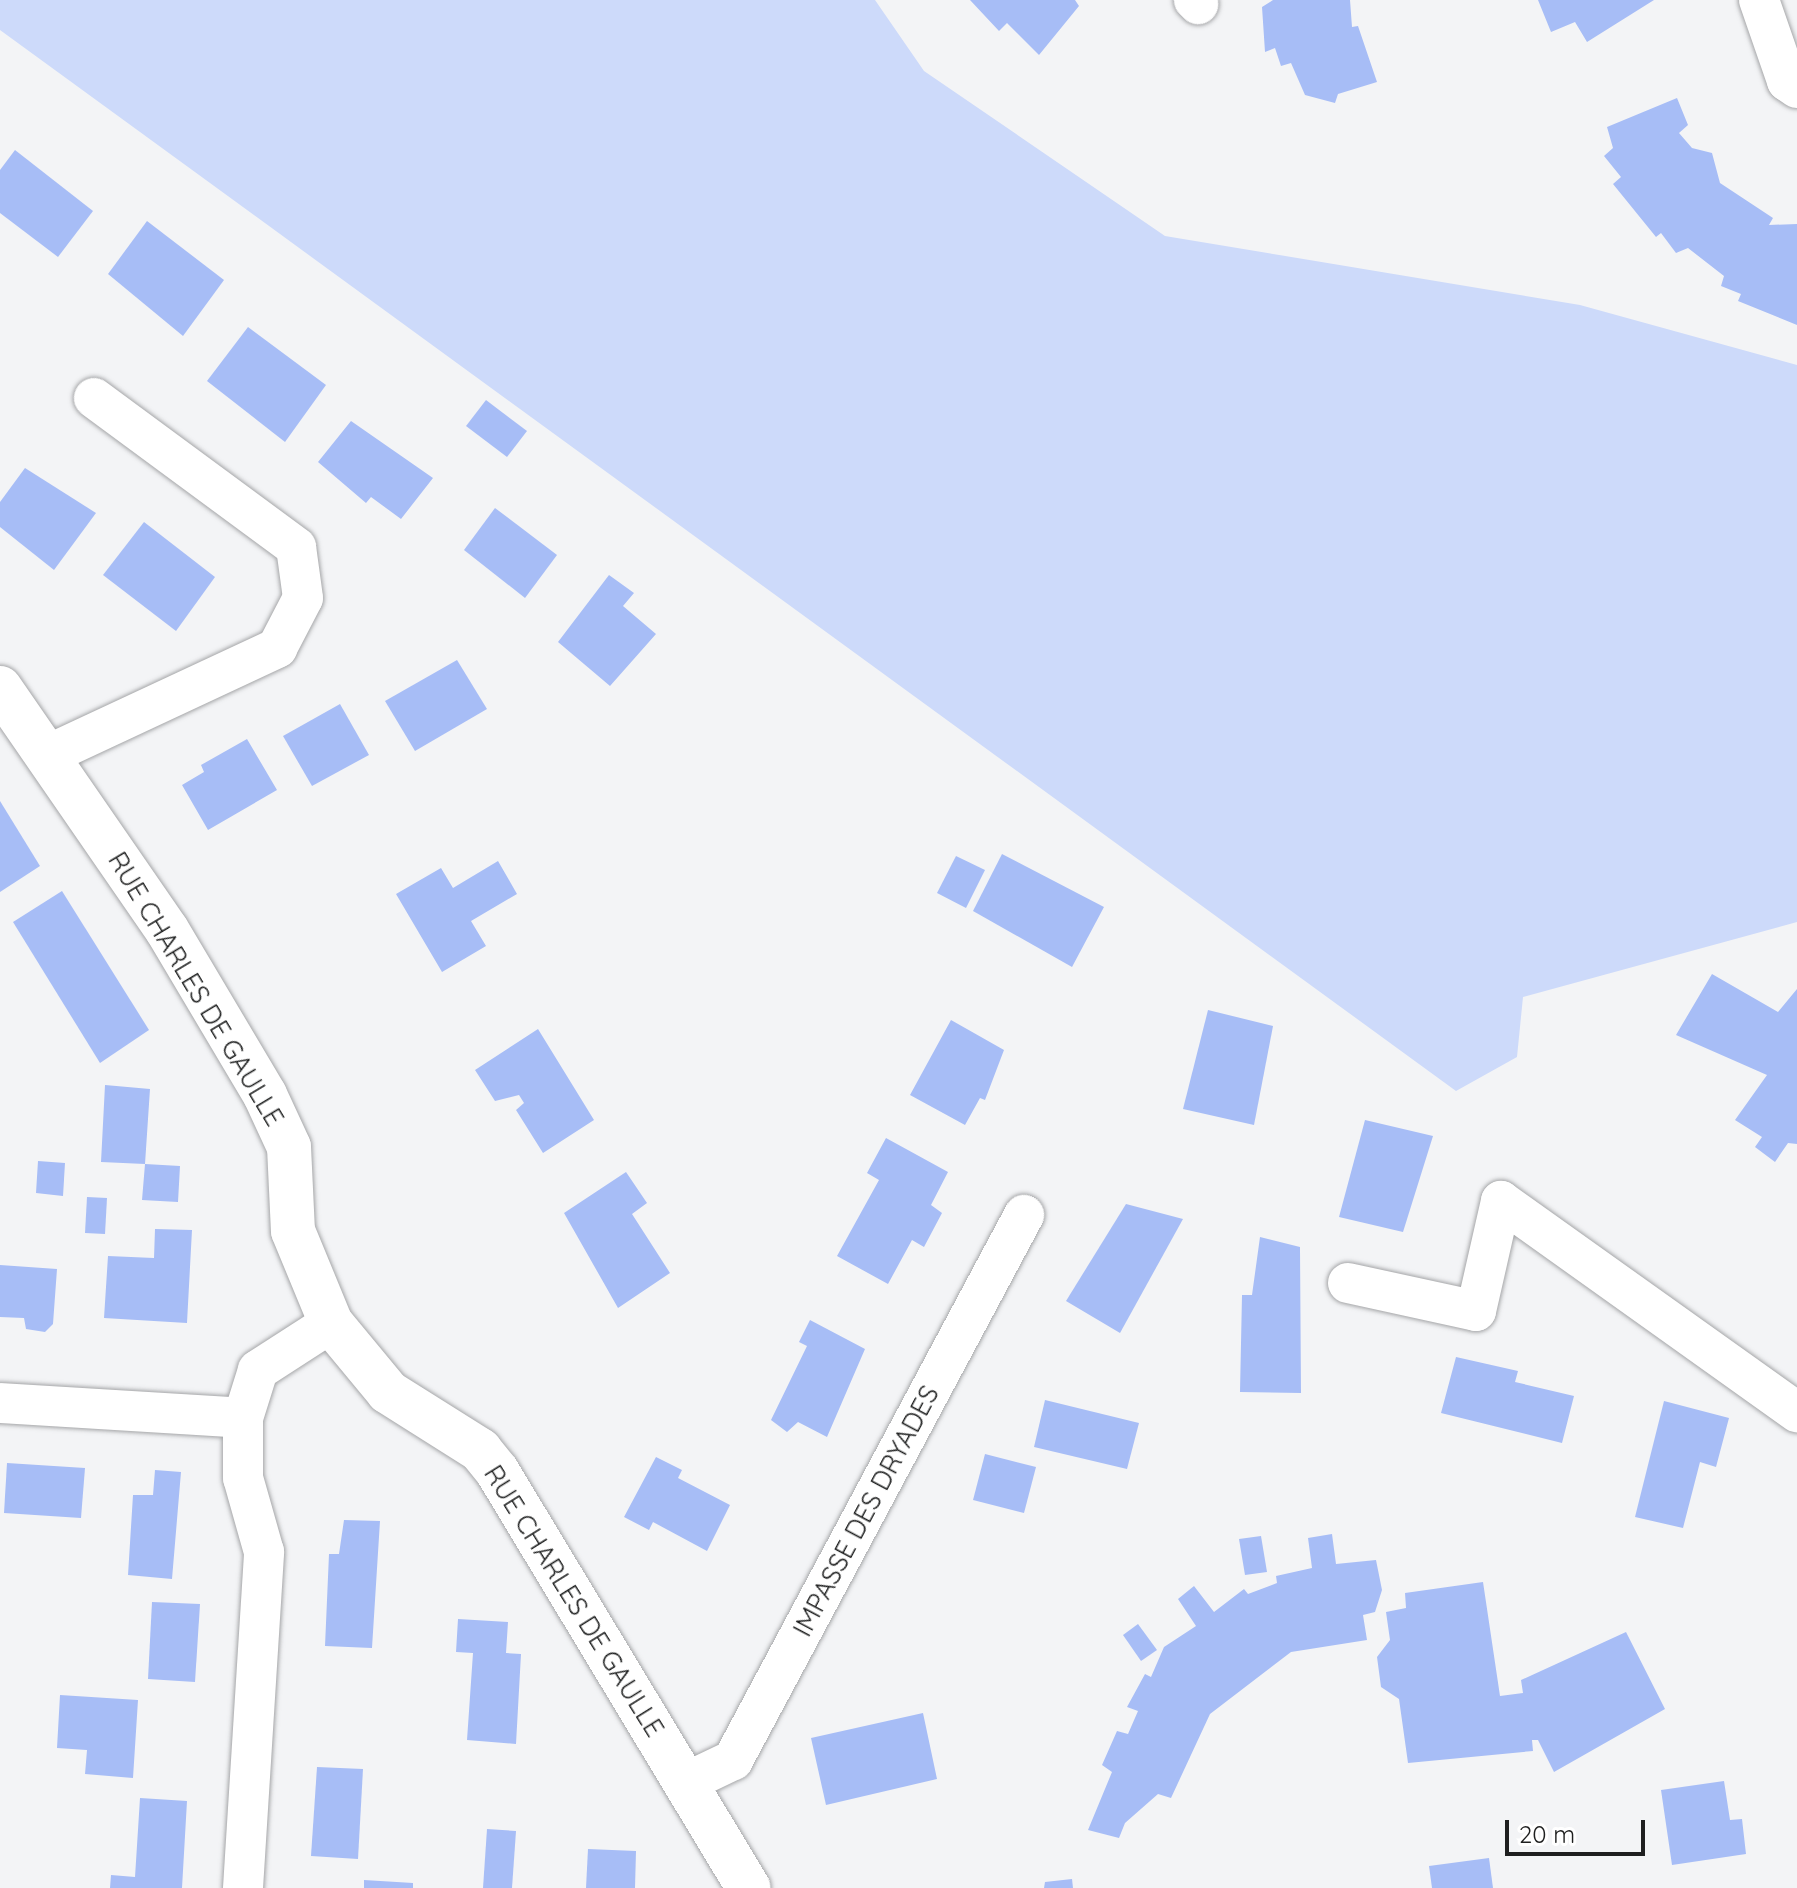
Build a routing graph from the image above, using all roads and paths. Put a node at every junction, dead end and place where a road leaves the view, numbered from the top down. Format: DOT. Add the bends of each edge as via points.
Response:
graph roads {
  1 [pos="1759,0"];
  2 [pos="1797,88"];
  3 [pos="94,398"];
  4 [pos="0,688"];
  5 [pos="50,754"];
  6 [pos="1024,1215"];
  7 [pos="1348,1283"];
  8 [pos="331,1323"];
  9 [pos="0,1403"];
  10 [pos="1797,1412"];
  11 [pos="243,1418"];
  12 [pos="685,1783"];
  13 [pos="243,1888"];
  14 [pos="749,1888"];
  1 -- 2 [label="street" via="1787,81"];
  3 -- 5 [label="street" via="296,547 303,598 277,648"];
  4 -- 5 [label="street, RUE CHARLES DE GAULLE"];
  5 -- 8 [label="street, RUE CHARLES DE GAULLE" via="265,1095 289,1147 293,1231"];
  6 -- 12 [label="street, IMPASSE DES DRYADES" via="733,1760"];
  7 -- 10 [label="street" via="1476,1311 1501,1201"];
  8 -- 11 [label="street" via="258,1370"];
  8 -- 12 [label="street, RUE CHARLES DE GAULLE" via="388,1392 480,1450 497,1471"];
  9 -- 11 [label="street"];
  11 -- 13 [label="street" via="243,1478 264,1552"];
  12 -- 14 [label="street, RUE CHARLES DE GAULLE"];
}
